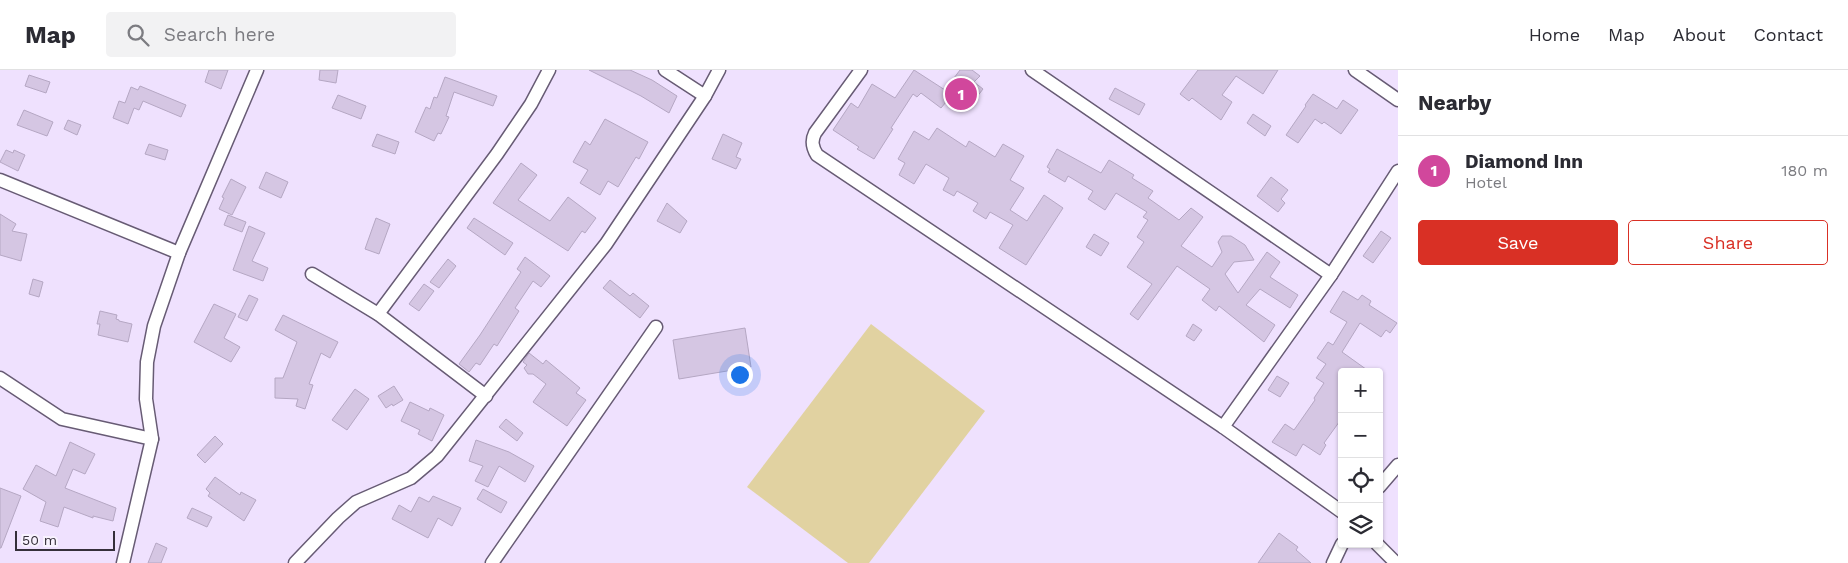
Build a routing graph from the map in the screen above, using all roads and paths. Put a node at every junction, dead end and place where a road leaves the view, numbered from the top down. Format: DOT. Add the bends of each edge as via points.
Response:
graph roads {
  1 [pos="257,70"];
  2 [pos="549,70"];
  3 [pos="665,70"];
  4 [pos="719,70"];
  5 [pos="861,70"];
  6 [pos="1032,70"];
  7 [pos="1355,70"];
  8 [pos="705,96"];
  9 [pos="1398,100"];
  10 [pos="1398,171"];
  11 [pos="0,180"];
  12 [pos="179,253"];
  13 [pos="312,274"];
  14 [pos="1331,275"];
  15 [pos="378,314"];
  16 [pos="656,327"];
  17 [pos="0,378"];
  18 [pos="486,396"];
  19 [pos="1223,427"];
  20 [pos="152,439"];
  21 [pos="1398,465"];
  22 [pos="1383,483"];
  23 [pos="1338,509"];
  24 [pos="1340,548"];
  25 [pos="1382,548"];
  26 [pos="123,563"];
  27 [pos="295,563"];
  28 [pos="492,563"];
  29 [pos="1332,563"];
  30 [pos="1396,563"];
  1 -- 12 [label="street"];
  2 -- 15 [label="street" via="531,104 497,154"];
  3 -- 8 [label="street"];
  4 -- 8 [label="street"];
  5 -- 19 [label="street" via="812,138 817,155"];
  6 -- 14 [label="street"];
  7 -- 9 [label="street"];
  8 -- 18 [label="street" via="606,244"];
  10 -- 14 [label="street"];
  11 -- 12 [label="street"];
  12 -- 20 [label="street" via="154,326 147,362 146,399"];
  13 -- 15 [label="street"];
  14 -- 19 [label="street"];
  15 -- 18 [label="street"];
  16 -- 28 [label="street"];
  17 -- 20 [label="street" via="62,419"];
  18 -- 27 [label="street" via="438,456 411,478 356,502"];
  19 -- 23 [label="street"];
  20 -- 26 [label="street"];
  21 -- 22 [label="street"];
  24 -- 29 [label="street"];
  25 -- 30 [label="street"];
}
